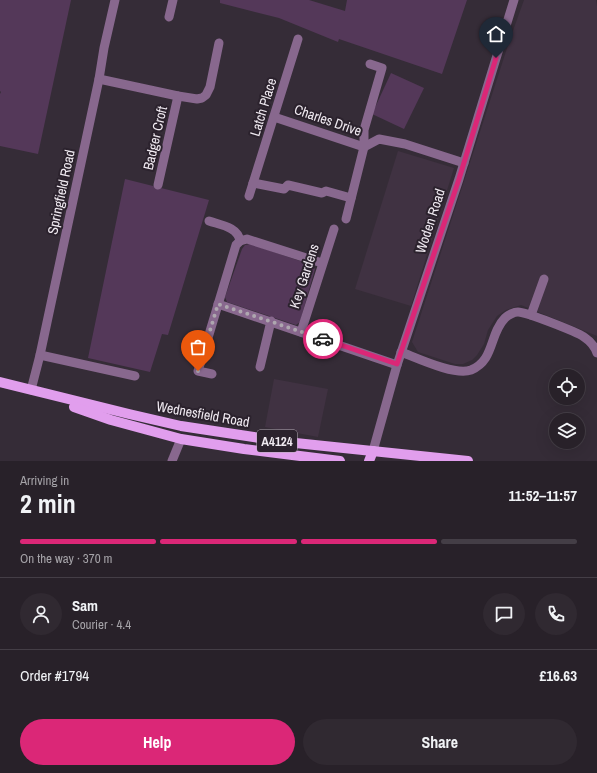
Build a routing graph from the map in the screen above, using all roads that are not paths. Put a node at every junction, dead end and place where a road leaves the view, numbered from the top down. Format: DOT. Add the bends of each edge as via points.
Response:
graph roads {
  1 [pos="115,0"];
  2 [pos="173,0"];
  3 [pos="514,0"];
  4 [pos="169,16"];
  5 [pos="298,39"];
  6 [pos="219,43"];
  7 [pos="370,64"];
  8 [pos="99,79"];
  9 [pos="178,96"];
  10 [pos="274,117"];
  11 [pos="364,148"];
  12 [pos="464,163"];
  13 [pos="253,183"];
  14 [pos="158,185"];
  15 [pos="249,196"];
  16 [pos="351,198"];
  17 [pos="346,219"];
  18 [pos="209,221"];
  19 [pos="334,229"];
  20 [pos="240,241"];
  21 [pos="322,263"];
  22 [pos="544,279"];
  23 [pos="218,304"];
  24 [pos="531,315"];
  25 [pos="271,321"];
  26 [pos="301,332"];
  27 [pos="401,352"];
  28 [pos="597,353"];
  29 [pos="40,355"];
  30 [pos="397,364"];
  31 [pos="260,366"];
  32 [pos="212,374"];
  33 [pos="135,376"];
  34 [pos="0,382"];
  35 [pos="31,390"];
  36 [pos="181,426"];
  37 [pos="181,439"];
  38 [pos="373,451"];
  39 [pos="172,461"];
  40 [pos="340,461"];
  41 [pos="369,461"];
  42 [pos="468,461"];
  1 -- 8 [label="street, Springfield Road"];
  2 -- 4 [label="street"];
  3 -- 12 [label="street, Woden Road"];
  5 -- 10 [label="street, Latch Place"];
  6 -- 9 [label="street" via="206,95 197,99"];
  7 -- 11 [label="street" via="382,68 364,130"];
  8 -- 9 [label="street"];
  8 -- 29 [label="street, Springfield Road"];
  9 -- 14 [label="street, Badger Croft"];
  10 -- 11 [label="street, Charles Drive"];
  10 -- 13 [label="street, Latch Place"];
  11 -- 12 [label="street, Charles Drive" via="379,139 405,144"];
  11 -- 16 [label="street"];
  12 -- 27 [label="street, Woden Road"];
  13 -- 15 [label="street, Latch Place"];
  13 -- 16 [label="street" via="284,189 288,185"];
  16 -- 17 [label="street"];
  18 -- 20 [label="street" via="236,230"];
  19 -- 21 [label="street, Key Gardens"];
  20 -- 21 [label="street" via="247,239"];
  20 -- 23 [label="street" via="236,245"];
  21 -- 26 [label="street, Key Gardens"];
  22 -- 24 [label="street"];
  23 -- 25 [label="street"];
  23 -- 32 [label="street" via="198,371"];
  24 -- 27 [label="street" via="519,312 505,317 488,356 482,363 463,372 453,371"];
  24 -- 28 [label="street" via="583,336"];
  25 -- 26 [label="street"];
  25 -- 31 [label="street"];
  26 -- 30 [label="street"];
  27 -- 30 [label="street, Woden Road"];
  29 -- 33 [label="street"];
  29 -- 35 [label="street, Springfield Road"];
  30 -- 38 [label="street, Woden Road"];
  34 -- 35 [label="main road, Wednesfield Road / A4124"];
  35 -- 36 [label="main road, Wednesfield Road / A4124"];
  35 -- 37 [label="main road, Wednesfield Road / A4124" via="111,420"];
  36 -- 37 [label="main road"];
  36 -- 38 [label="main road, Wednesfield Road / A4124" via="286,442"];
  37 -- 39 [label="street"];
  37 -- 40 [label="main road, Wednesfield Road / A4124"];
  38 -- 41 [label="main road"];
  38 -- 42 [label="main road, A4124"];
}
